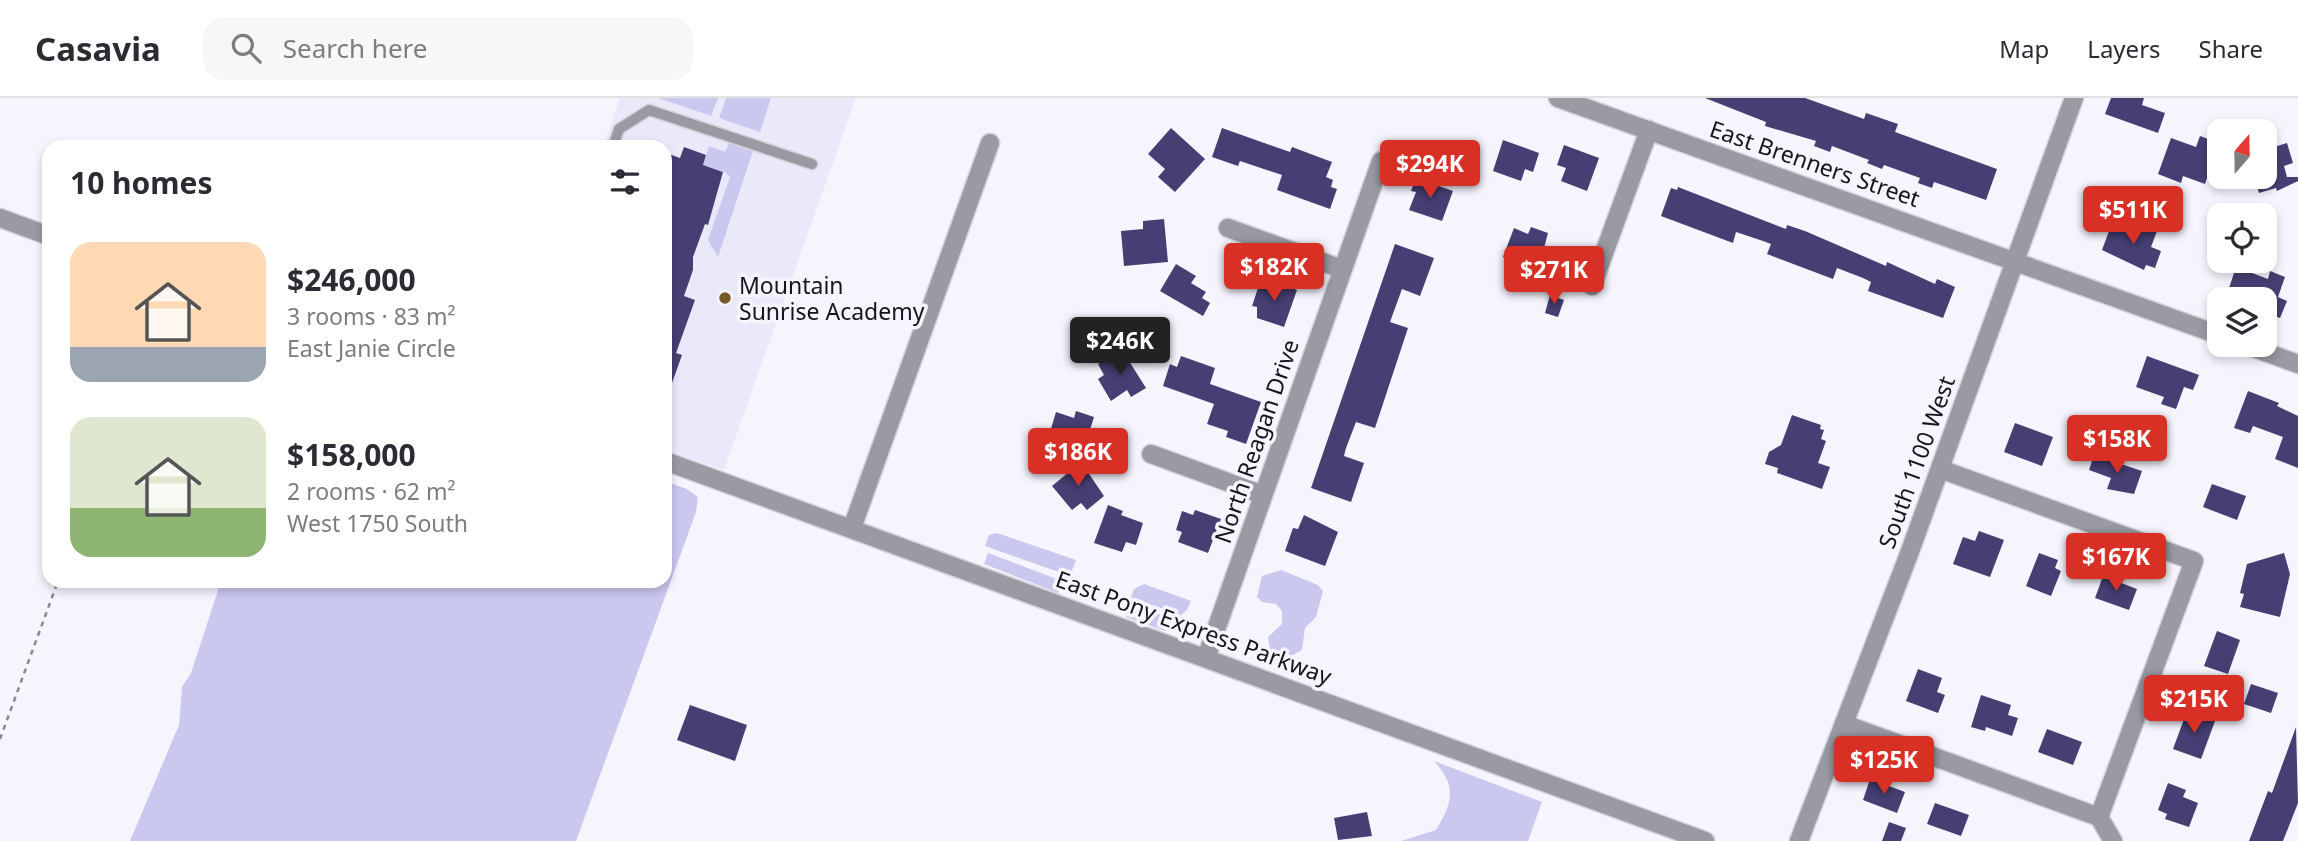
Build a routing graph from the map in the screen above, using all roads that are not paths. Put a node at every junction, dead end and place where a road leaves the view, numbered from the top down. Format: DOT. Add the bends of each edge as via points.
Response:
graph roads {
  1 [pos="1558,98"];
  2 [pos="2074,98"];
  3 [pos="1649,130"];
  4 [pos="616,140"];
  5 [pos="990,143"];
  6 [pos="1381,161"];
  7 [pos="812,164"];
  8 [pos="0,218"];
  9 [pos="1228,228"];
  10 [pos="42,233"];
  11 [pos="2015,260"];
  12 [pos="1342,269"];
  13 [pos="1592,286"];
  14 [pos="2207,331"];
  15 [pos="2277,356"];
  16 [pos="2298,364"];
  17 [pos="1151,454"];
  18 [pos="672,464"];
  19 [pos="1940,469"];
  20 [pos="1263,495"];
  21 [pos="852,528"];
  22 [pos="1206,658"];
  23 [pos="1844,724"];
  24 [pos="2099,817"];
  25 [pos="1705,841"];
  26 [pos="1799,841"];
  27 [pos="2113,841"];
  1 -- 3 [label="street, East Brenners Street"];
  2 -- 11 [label="street, South 1100 West"];
  3 -- 11 [label="street, East Brenners Street"];
  3 -- 13 [label="street"];
  4 -- 7 [label="lane" via="620,129 649,110"];
  5 -- 21 [label="street"];
  6 -- 12 [label="street, North Reagan Drive"];
  8 -- 10 [label="street"];
  9 -- 12 [label="street"];
  11 -- 14 [label="street, East Brenners Street"];
  11 -- 19 [label="street, South 1100 West"];
  12 -- 20 [label="street, North Reagan Drive"];
  15 -- 16 [label="street"];
  17 -- 20 [label="street"];
  18 -- 21 [label="street, East Pony Express Parkway"];
  19 -- 23 [label="street, South 1100 West"];
  19 -- 24 [label="street" via="2194,561"];
  20 -- 22 [label="street, North Reagan Drive"];
  21 -- 22 [label="street, East Pony Express Parkway"];
  22 -- 25 [label="street, East Pony Express Parkway"];
  23 -- 24 [label="street"];
  23 -- 26 [label="street, South 1100 West"];
  24 -- 27 [label="street"];
}
